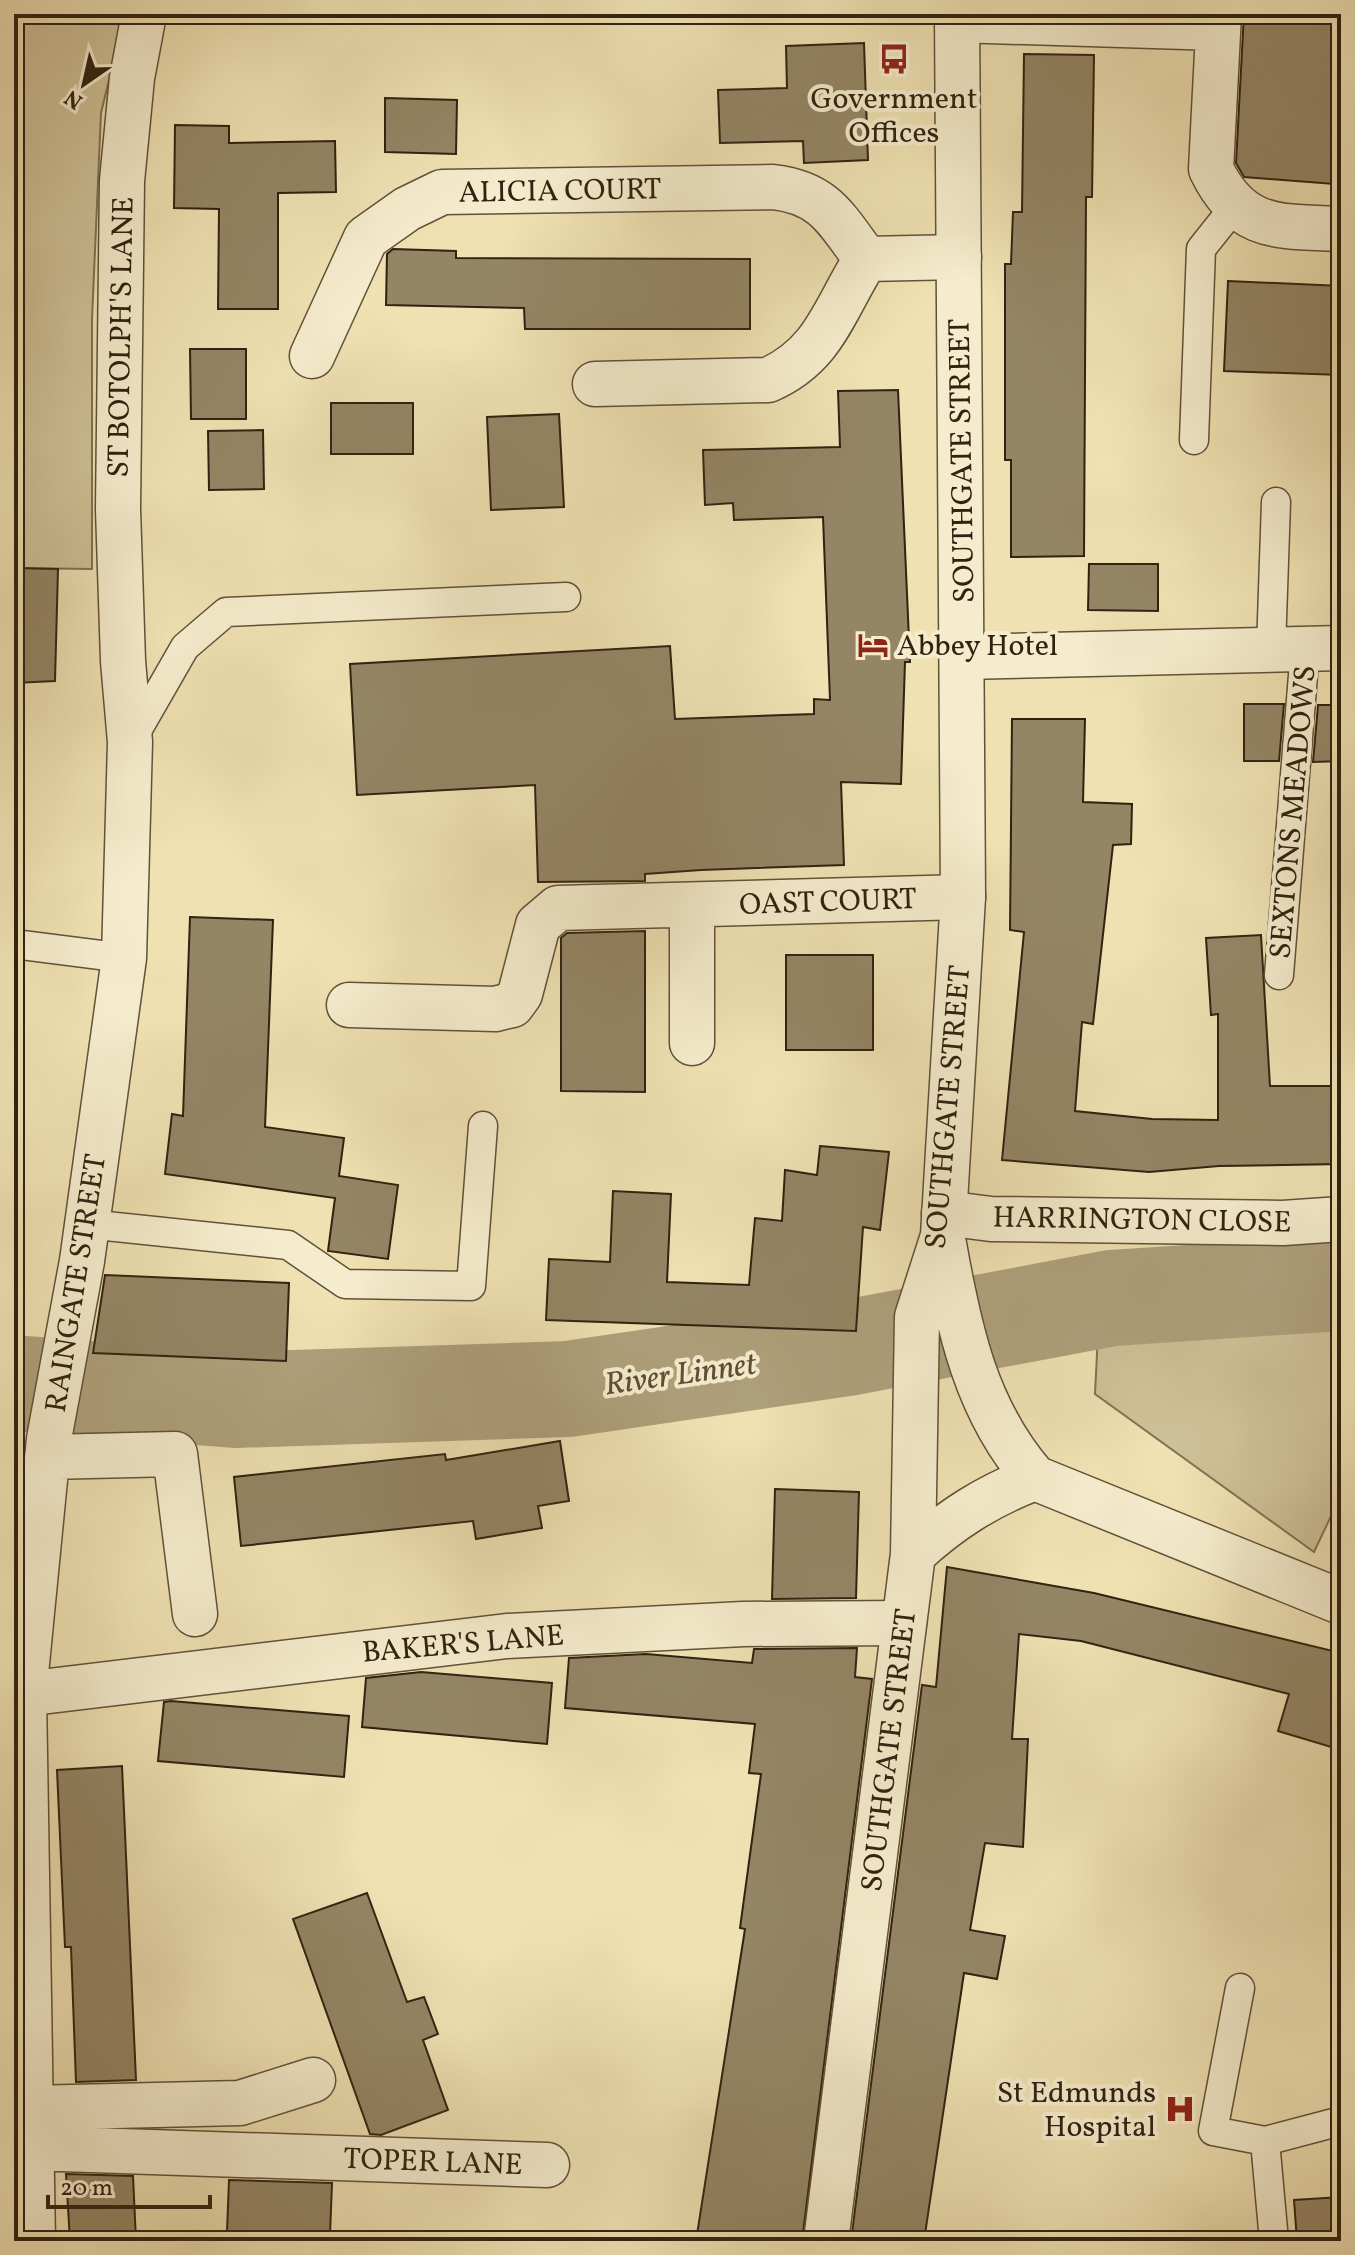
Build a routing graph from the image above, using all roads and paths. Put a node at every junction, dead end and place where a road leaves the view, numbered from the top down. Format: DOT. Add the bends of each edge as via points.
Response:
graph roads {
  1 [pos="144,14"];
  2 [pos="957,17"];
  3 [pos="1219,21"];
  4 [pos="1236,205"];
  5 [pos="1341,229"];
  6 [pos="959,257"];
  7 [pos="866,259"];
  8 [pos="312,356"];
  9 [pos="595,384"];
  10 [pos="1194,440"];
  11 [pos="1276,502"];
  12 [pos="566,597"];
  13 [pos="1306,649"];
  14 [pos="964,657"];
  15 [pos="123,661"];
  16 [pos="130,742"];
  17 [pos="963,897"];
  18 [pos="692,905"];
  19 [pos="14,944"];
  20 [pos="124,958"];
  21 [pos="1279,975"];
  22 [pos="349,1005"];
  23 [pos="692,1043"];
  24 [pos="483,1126"];
  25 [pos="1341,1219"];
  26 [pos="87,1224"];
  27 [pos="943,1225"];
  28 [pos="939,1333"];
  29 [pos="48,1448"];
  30 [pos="1035,1478"];
  31 [pos="913,1554"];
  32 [pos="1341,1602"];
  33 [pos="195,1614"];
  34 [pos="904,1623"];
  35 [pos="24,1694"];
  36 [pos="1240,1988"];
  37 [pos="313,2080"];
  38 [pos="1341,2121"];
  39 [pos="31,2128"];
  40 [pos="1265,2141"];
  41 [pos="547,2165"];
  42 [pos="33,2241"];
  43 [pos="826,2241"];
  44 [pos="1274,2241"];
  1 -- 15 [label="street, ST BOTOLPH'S LANE" via="122,181 118,509"];
  2 -- 3 [label="street"];
  2 -- 6 [label="street, SOUTHGATE STREET"];
  3 -- 4 [label="street" via="1211,169"];
  4 -- 5 [label="street" via="1253,220 1274,226"];
  4 -- 10 [label="lane" via="1201,249"];
  6 -- 7 [label="street"];
  6 -- 14 [label="street, SOUTHGATE STREET"];
  7 -- 8 [label="street, ALICIA COURT" via="829,210 803,190 442,192 366,238"];
  7 -- 9 [label="street" via="817,346 794,369 768,380"];
  11 -- 13 [label="lane, SEXTONS MEADOWS"];
  12 -- 16 [label="lane" via="226,612 185,647"];
  13 -- 14 [label="street, SEXTONS MEADOWS"];
  13 -- 21 [label="lane, SEXTONS MEADOWS"];
  14 -- 17 [label="street, SOUTHGATE STREET"];
  15 -- 16 [label="street, RAINGATE STREET"];
  16 -- 20 [label="street, RAINGATE STREET"];
  17 -- 18 [label="street, OAST COURT"];
  17 -- 27 [label="street, SOUTHGATE STREET"];
  18 -- 22 [label="street, OAST COURT" via="558,908 538,925 520,994 512,1005"];
  18 -- 23 [label="street"];
  19 -- 20 [label="lane"];
  20 -- 26 [label="street, RAINGATE STREET"];
  24 -- 26 [label="lane" via="471,1286 345,1284 288,1245"];
  25 -- 27 [label="street, HARRINGTON CLOSE" via="991,1219"];
  26 -- 29 [label="street, RAINGATE STREET"];
  27 -- 28 [label="street, SOUTHGATE STREET"];
  28 -- 30 [label="street" via="1009,1449"];
  28 -- 31 [label="street, SOUTHGATE STREET"];
  29 -- 33 [label="street" via="175,1454"];
  29 -- 35 [label="street, RAINGATE STREET"];
  30 -- 31 [label="street" via="950,1520"];
  30 -- 32 [label="street"];
  31 -- 34 [label="street, SOUTHGATE STREET"];
  34 -- 35 [label="street, BAKER'S LANE" via="743,1624 507,1636"];
  34 -- 43 [label="street, SOUTHGATE STREET"];
  35 -- 39 [label="street, RAINGATE STREET"];
  36 -- 40 [label="lane" via="1213,2131"];
  37 -- 39 [label="street" via="240,2103"];
  38 -- 40 [label="lane"];
  39 -- 41 [label="street, TOPER LANE"];
  39 -- 42 [label="street, RAINGATE STREET"];
  40 -- 44 [label="lane"];
}
